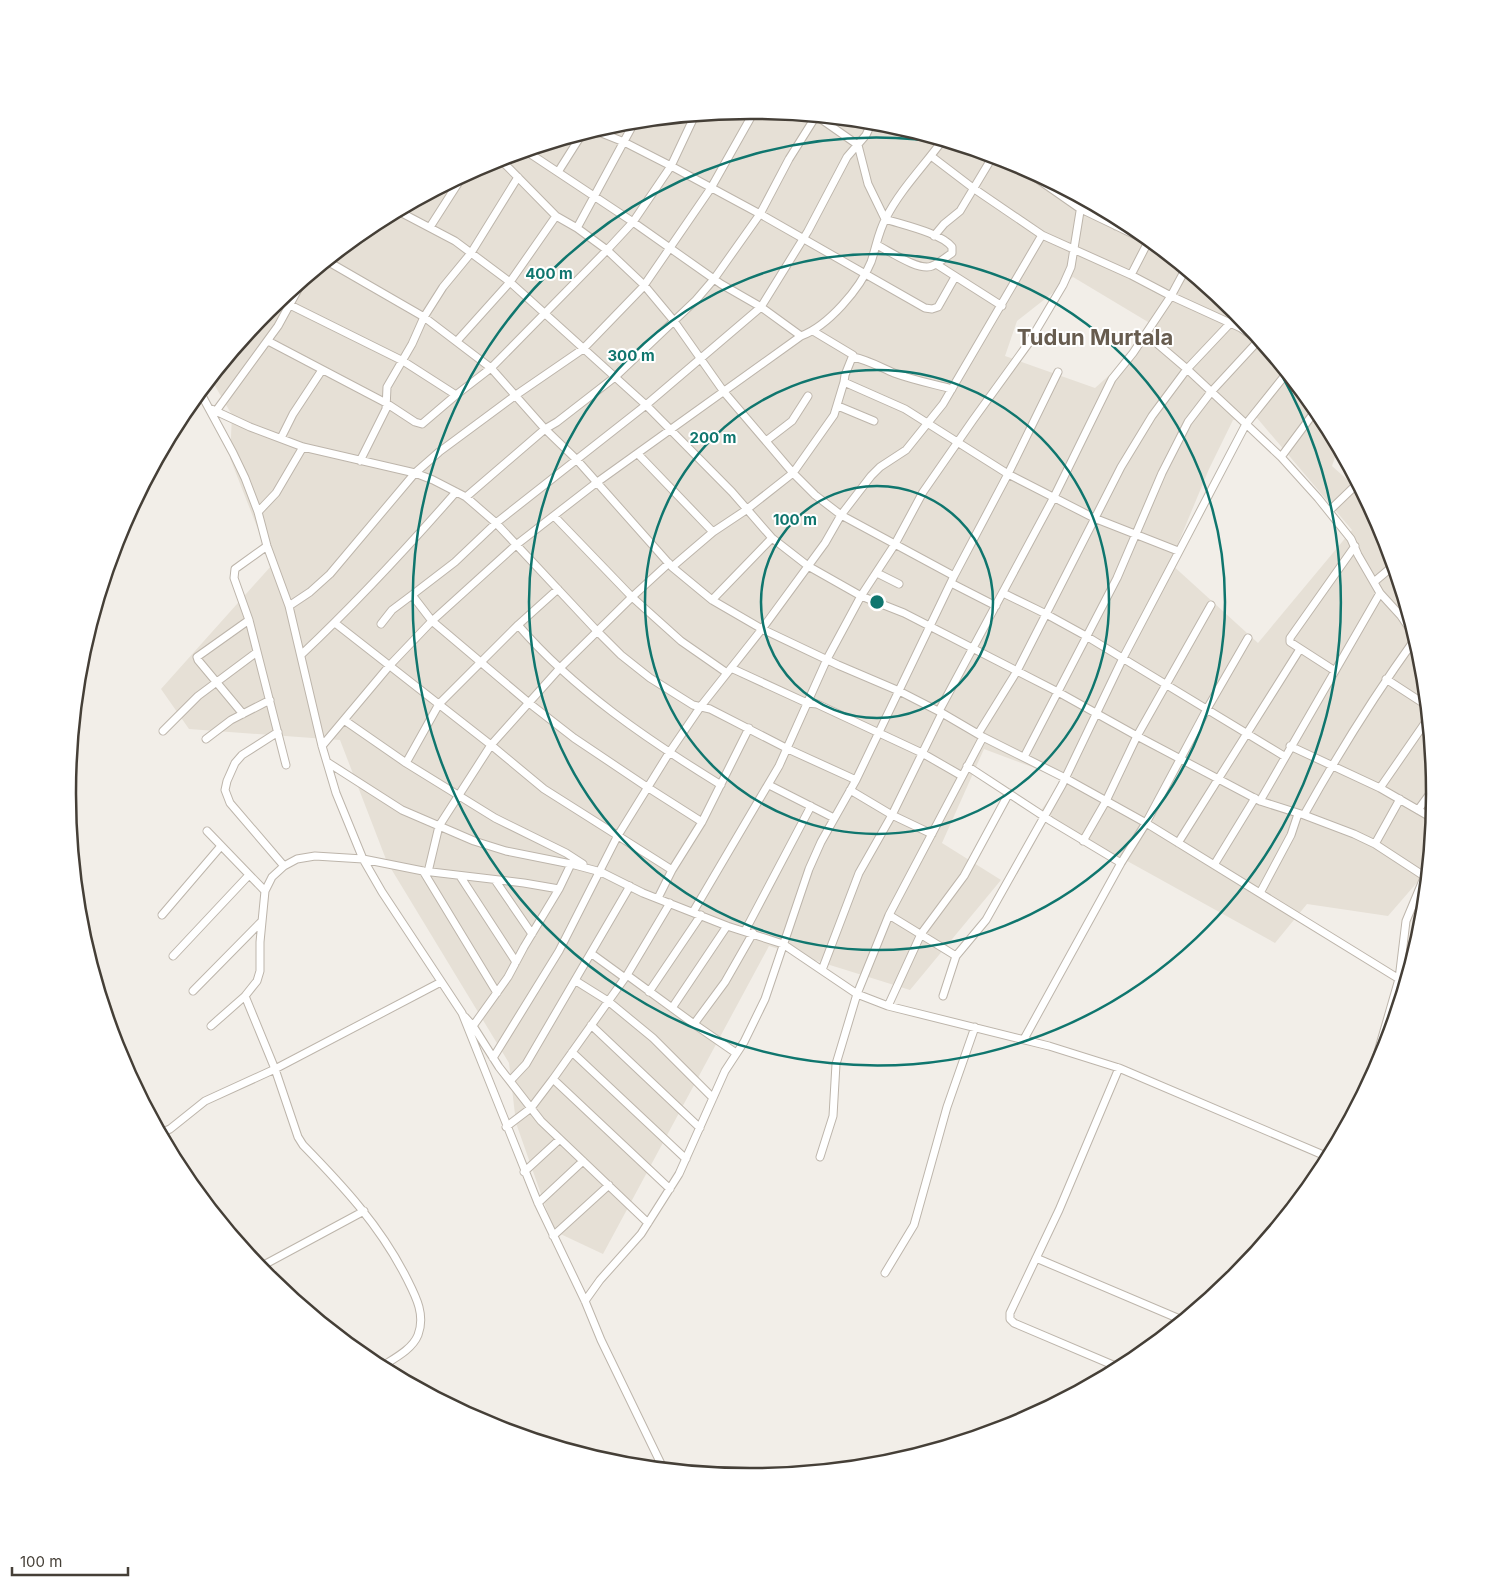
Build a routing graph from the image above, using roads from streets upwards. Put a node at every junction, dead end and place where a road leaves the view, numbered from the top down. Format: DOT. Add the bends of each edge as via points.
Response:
graph roads {
  1 [pos="750,119"];
  2 [pos="693,122"];
  3 [pos="813,122"];
  4 [pos="828,124"];
  5 [pos="630,130"];
  6 [pos="867,130"];
  7 [pos="606,135"];
  8 [pos="577,142"];
  9 [pos="624,142"];
  10 [pos="858,145"];
  11 [pos="939,146"];
  12 [pos="533,155"];
  13 [pos="932,156"];
  14 [pos="989,163"];
  15 [pos="506,165"];
  16 [pos="671,166"];
  17 [pos="558,172"];
  18 [pos="518,177"];
  19 [pos="456,187"];
  20 [pos="711,188"];
  21 [pos="973,188"];
  22 [pos="1055,191"];
  23 [pos="595,196"];
  24 [pos="1080,205"];
  25 [pos="1079,208"];
  26 [pos="760,214"];
  27 [pos="405,215"];
  28 [pos="556,216"];
  29 [pos="885,219"];
  30 [pos="633,222"];
  31 [pos="1116,226"];
  32 [pos="430,228"];
  33 [pos="577,228"];
  34 [pos="1042,235"];
  35 [pos="934,236"];
  36 [pos="803,239"];
  37 [pos="877,245"];
  38 [pos="670,248"];
  39 [pos="1072,248"];
  40 [pos="1148,248"];
  41 [pos="607,250"];
  42 [pos="471,252"];
  43 [pos="333,264"];
  44 [pos="936,264"];
  45 [pos="866,274"];
  46 [pos="1131,275"];
  47 [pos="1182,275"];
  48 [pos="955,277"];
  49 [pos="714,279"];
  50 [pos="510,282"];
  51 [pos="644,285"];
  52 [pos="1171,296"];
  53 [pos="294,297"];
  54 [pos="290,305"];
  55 [pos="1002,306"];
  56 [pos="761,307"];
  57 [pos="546,313"];
  58 [pos="424,317"];
  59 [pos="674,321"];
  60 [pos="1232,321"];
  61 [pos="1230,323"];
  62 [pos="1237,326"];
  63 [pos="813,332"];
  64 [pos="1146,334"];
  65 [pos="801,336"];
  66 [pos="268,341"];
  67 [pos="457,341"];
  68 [pos="1255,345"];
  69 [pos="583,349"];
  70 [pos="853,357"];
  71 [pos="700,358"];
  72 [pos="403,361"];
  73 [pos="491,368"];
  74 [pos="1187,369"];
  75 [pos="322,370"];
  76 [pos="1058,372"];
  77 [pos="615,377"];
  78 [pos="1282,379"];
  79 [pos="844,382"];
  80 [pos="952,389"];
  81 [pos="724,392"];
  82 [pos="1211,392"];
  83 [pos="456,394"];
  84 [pos="516,395"];
  85 [pos="808,396"];
  86 [pos="205,399"];
  87 [pos="386,403"];
  88 [pos="646,405"];
  89 [pos="838,406"];
  90 [pos="212,409"];
  91 [pos="1311,417"];
  92 [pos="874,421"];
  93 [pos="1246,424"];
  94 [pos="928,425"];
  95 [pos="545,429"];
  96 [pos="670,431"];
  97 [pos="281,438"];
  98 [pos="766,441"];
  99 [pos="957,442"];
  100 [pos="303,447"];
  101 [pos="638,454"];
  102 [pos="1281,457"];
  103 [pos="577,460"];
  104 [pos="360,461"];
  105 [pos="415,473"];
  106 [pos="793,473"];
  107 [pos="1008,474"];
  108 [pos="596,483"];
  109 [pos="1352,488"];
  110 [pos="456,492"];
  111 [pos="466,497"];
  112 [pos="1054,497"];
  113 [pos="746,510"];
  114 [pos="258,512"];
  115 [pos="1329,512"];
  116 [pos="841,515"];
  117 [pos="554,516"];
  118 [pos="1094,518"];
  119 [pos="496,523"];
  120 [pos="713,532"];
  121 [pos="1135,534"];
  122 [pos="772,538"];
  123 [pos="895,544"];
  124 [pos="516,545"];
  125 [pos="267,546"];
  126 [pos="1356,546"];
  127 [pos="1178,551"];
  128 [pos="671,565"];
  129 [pos="808,566"];
  130 [pos="1388,571"];
  131 [pos="877,573"];
  132 [pos="953,579"];
  133 [pos="1374,582"];
  134 [pos="899,584"];
  135 [pos="558,589"];
  136 [pos="1003,593"];
  137 [pos="1380,593"];
  138 [pos="412,595"];
  139 [pos="862,596"];
  140 [pos="632,597"];
  141 [pos="712,600"];
  142 [pos="1211,605"];
  143 [pos="289,606"];
  144 [pos="996,606"];
  145 [pos="1401,612"];
  146 [pos="1046,614"];
  147 [pos="249,620"];
  148 [pos="432,621"];
  149 [pos="335,623"];
  150 [pos="380,624"];
  151 [pos="518,624"];
  152 [pos="931,626"];
  153 [pos="762,629"];
  154 [pos="597,631"];
  155 [pos="1086,636"];
  156 [pos="1248,638"];
  157 [pos="1410,647"];
  158 [pos="973,648"];
  159 [pos="1300,649"];
  160 [pos="257,652"];
  161 [pos="302,654"];
  162 [pos="1124,658"];
  163 [pos="828,659"];
  164 [pos="480,662"];
  165 [pos="390,665"];
  166 [pos="560,668"];
  167 [pos="1335,670"];
  168 [pos="729,671"];
  169 [pos="1017,671"];
  170 [pos="1386,679"];
  171 [pos="217,681"];
  172 [pos="1166,684"];
  173 [pos="899,691"];
  174 [pos="1058,692"];
  175 [pos="270,700"];
  176 [pos="1419,701"];
  177 [pos="808,703"];
  178 [pos="439,704"];
  179 [pos="529,704"];
  180 [pos="701,706"];
  181 [pos="1207,710"];
  182 [pos="941,712"];
  183 [pos="1098,713"];
  184 [pos="243,714"];
  185 [pos="344,720"];
  186 [pos="1422,727"];
  187 [pos="749,728"];
  188 [pos="163,731"];
  189 [pos="278,732"];
  190 [pos="878,733"];
  191 [pos="1247,733"];
  192 [pos="981,736"];
  193 [pos="1137,736"];
  194 [pos="206,739"];
  195 [pos="491,745"];
  196 [pos="322,746"];
  197 [pos="1290,746"];
  198 [pos="788,749"];
  199 [pos="669,753"];
  200 [pos="922,753"];
  201 [pos="1284,756"];
  202 [pos="1024,757"];
  203 [pos="1181,758"];
  204 [pos="327,762"];
  205 [pos="406,763"];
  206 [pos="286,765"];
  207 [pos="968,766"];
  208 [pos="1331,766"];
  209 [pos="962,776"];
  210 [pos="1065,778"];
  211 [pos="1218,779"];
  212 [pos="856,780"];
  213 [pos="721,785"];
  214 [pos="768,785"];
  215 [pos="647,787"];
  216 [pos="1380,788"];
  217 [pos="850,790"];
  218 [pos="1009,793"];
  219 [pos="460,795"];
  220 [pos="1257,799"];
  221 [pos="1400,799"];
  222 [pos="1426,799"];
  223 [pos="1106,801"];
  224 [pos="811,806"];
  225 [pos="1418,810"];
  226 [pos="1301,814"];
  227 [pos="1425,814"];
  228 [pos="892,815"];
  229 [pos="1045,816"];
  230 [pos="834,818"];
  231 [pos="702,822"];
  232 [pos="1146,823"];
  233 [pos="439,826"];
  234 [pos="207,832"];
  235 [pos="932,834"];
  236 [pos="617,837"];
  237 [pos="1083,841"];
  238 [pos="1178,843"];
  239 [pos="1375,844"];
  240 [pos="221,846"];
  241 [pos="363,859"];
  242 [pos="1121,863"];
  243 [pos="571,864"];
  244 [pos="1214,865"];
  245 [pos="284,866"];
  246 [pos="588,868"];
  247 [pos="672,870"];
  248 [pos="1421,871"];
  249 [pos="426,872"];
  250 [pos="600,872"];
  251 [pos="249,875"];
  252 [pos="460,876"];
  253 [pos="495,880"];
  254 [pos="630,886"];
  255 [pos="559,889"];
  256 [pos="265,891"];
  257 [pos="1418,892"];
  258 [pos="1260,893"];
  259 [pos="658,898"];
  260 [pos="670,903"];
  261 [pos="693,912"];
  262 [pos="162,915"];
  263 [pos="701,915"];
  264 [pos="890,915"];
  265 [pos="261,922"];
  266 [pos="727,926"];
  267 [pos="745,931"];
  268 [pos="753,933"];
  269 [pos="532,934"];
  270 [pos="921,934"];
  271 [pos="783,944"];
  272 [pos="592,954"];
  273 [pos="173,956"];
  274 [pos="956,956"];
  275 [pos="516,962"];
  276 [pos="1403,969"];
  277 [pos="822,970"];
  278 [pos="626,976"];
  279 [pos="1399,979"];
  280 [pos="576,980"];
  281 [pos="441,982"];
  282 [pos="193,991"];
  283 [pos="649,992"];
  284 [pos="497,993"];
  285 [pos="857,994"];
  286 [pos="245,996"];
  287 [pos="943,996"];
  288 [pos="608,1001"];
  289 [pos="888,1006"];
  290 [pos="672,1008"];
  291 [pos="462,1014"];
  292 [pos="694,1024"];
  293 [pos="591,1025"];
  294 [pos="211,1026"];
  295 [pos="473,1026"];
  296 [pos="975,1027"];
  297 [pos="1024,1039"];
  298 [pos="572,1052"];
  299 [pos="736,1053"];
  300 [pos="493,1058"];
  301 [pos="1119,1068"];
  302 [pos="274,1069"];
  303 [pos="553,1079"];
  304 [pos="510,1081"];
  305 [pos="713,1098"];
  306 [pos="531,1108"];
  307 [pos="506,1127"];
  308 [pos="700,1128"];
  309 [pos="167,1130"];
  310 [pos="560,1139"];
  311 [pos="1321,1154"];
  312 [pos="820,1157"];
  313 [pos="686,1159"];
  314 [pos="583,1161"];
  315 [pos="524,1172"];
  316 [pos="609,1185"];
  317 [pos="670,1189"];
  318 [pos="538,1203"];
  319 [pos="364,1211"];
  320 [pos="648,1223"];
  321 [pos="553,1236"];
  322 [pos="1036,1258"];
  323 [pos="267,1263"];
  324 [pos="885,1273"];
  325 [pos="585,1301"];
  326 [pos="1176,1317"];
  327 [pos="388,1362"];
  328 [pos="1111,1364"];
  329 [pos="660,1461"];
  1 -- 20 [label="street"];
  2 -- 16 [label="street"];
  3 -- 26 [label="street"];
  4 -- 10 [label="street"];
  5 -- 9 [label="street"];
  6 -- 10 [label="street"];
  7 -- 9 [label="street"];
  8 -- 17 [label="street"];
  9 -- 16 [label="street"];
  9 -- 23 [label="street"];
  10 -- 29 [label="street" via="868,184"];
  10 -- 36 [label="street" via="847,157"];
  11 -- 13 [label="street"];
  12 -- 17 [label="street"];
  13 -- 21 [label="street"];
  13 -- 29 [label="street"];
  14 -- 21 [label="street"];
  15 -- 18 [label="street"];
  16 -- 20 [label="street"];
  16 -- 30 [label="street"];
  17 -- 23 [label="street"];
  18 -- 28 [label="street"];
  18 -- 42 [label="street"];
  19 -- 32 [label="street"];
  20 -- 26 [label="street"];
  20 -- 38 [label="street"];
  21 -- 34 [label="street"];
  21 -- 35 [label="street" via="960,211"];
  22 -- 25 [label="street"];
  23 -- 30 [label="street"];
  23 -- 33 [label="street"];
  24 -- 25 [label="street"];
  25 -- 31 [label="street"];
  25 -- 39 [label="street"];
  26 -- 36 [label="street"];
  26 -- 49 [label="street"];
  27 -- 32 [label="street"];
  28 -- 33 [label="street"];
  28 -- 50 [label="street"];
  29 -- 35 [label="street"];
  29 -- 37 [label="street"];
  30 -- 38 [label="street"];
  30 -- 41 [label="street"];
  32 -- 42 [label="street"];
  33 -- 41 [label="street"];
  34 -- 39 [label="street"];
  34 -- 55 [label="street"];
  35 -- 44 [label="street" via="952,247 952,253"];
  36 -- 45 [label="street"];
  36 -- 56 [label="street"];
  37 -- 44 [label="street" via="924,267"];
  37 -- 45 [label="street"];
  38 -- 49 [label="street"];
  38 -- 51 [label="street"];
  39 -- 46 [label="street"];
  39 -- 99 [label="street" via="1071,267 1028,344"];
  40 -- 46 [label="street"];
  41 -- 51 [label="street"];
  41 -- 57 [label="street"];
  42 -- 50 [label="street"];
  42 -- 58 [label="street"];
  43 -- 58 [label="street"];
  44 -- 48 [label="street"];
  45 -- 48 [label="street" via="932,309 938,308"];
  45 -- 63 [label="street" via="833,316"];
  46 -- 52 [label="street"];
  47 -- 52 [label="street"];
  48 -- 55 [label="street"];
  49 -- 56 [label="street"];
  49 -- 59 [label="street"];
  50 -- 57 [label="street"];
  50 -- 67 [label="street"];
  51 -- 59 [label="street"];
  51 -- 69 [label="street"];
  52 -- 61 [label="street"];
  52 -- 64 [label="street"];
  53 -- 54 [label="street"];
  54 -- 66 [label="street"];
  54 -- 72 [label="street"];
  55 -- 80 [label="street"];
  56 -- 65 [label="street"];
  56 -- 71 [label="street"];
  57 -- 69 [label="street"];
  57 -- 73 [label="street"];
  58 -- 67 [label="street"];
  58 -- 72 [label="street"];
  59 -- 71 [label="street"];
  59 -- 77 [label="street"];
  60 -- 61 [label="street"];
  61 -- 62 [label="street"];
  61 -- 74 [label="street"];
  63 -- 65 [label="street"];
  63 -- 70 [label="street"];
  64 -- 74 [label="street"];
  64 -- 112 [label="street" via="1112,379"];
  65 -- 81 [label="street"];
  66 -- 75 [label="street"];
  66 -- 90 [label="street"];
  67 -- 73 [label="street"];
  68 -- 82 [label="street"];
  69 -- 77 [label="street"];
  69 -- 84 [label="street"];
  70 -- 79 [label="street"];
  70 -- 80 [label="street" via="920,382"];
  71 -- 81 [label="street"];
  71 -- 88 [label="street"];
  72 -- 83 [label="street"];
  72 -- 87 [label="street" via="387,387"];
  73 -- 83 [label="street"];
  73 -- 84 [label="street"];
  74 -- 82 [label="street"];
  74 -- 118 [label="street" via="1152,416"];
  75 -- 87 [label="street"];
  75 -- 97 [label="street"];
  76 -- 107 [label="street"];
  77 -- 88 [label="street"];
  77 -- 95 [label="street"];
  78 -- 93 [label="street"];
  79 -- 89 [label="street"];
  79 -- 94 [label="street" via="893,403"];
  80 -- 94 [label="street"];
  81 -- 96 [label="street"];
  81 -- 98 [label="street"];
  82 -- 93 [label="street"];
  82 -- 121 [label="street" via="1188,422"];
  83 -- 87 [label="street" via="422,424"];
  84 -- 95 [label="street"];
  84 -- 105 [label="street"];
  85 -- 98 [label="street" via="792,421"];
  86 -- 90 [label="street"];
  87 -- 104 [label="street"];
  88 -- 96 [label="street"];
  88 -- 103 [label="street"];
  89 -- 92 [label="street"];
  89 -- 106 [label="street"];
  90 -- 97 [label="street"];
  90 -- 114 [label="street"];
  91 -- 102 [label="street"];
  93 -- 102 [label="street"];
  93 -- 127 [label="street"];
  94 -- 99 [label="street"];
  94 -- 116 [label="street" via="906,450 870,476"];
  95 -- 103 [label="street"];
  95 -- 111 [label="street"];
  96 -- 101 [label="street"];
  96 -- 113 [label="street"];
  97 -- 100 [label="street"];
  98 -- 106 [label="street"];
  99 -- 107 [label="street"];
  99 -- 123 [label="street" via="923,492"];
  100 -- 104 [label="street"];
  100 -- 114 [label="street" via="276,493"];
  101 -- 108 [label="street"];
  101 -- 120 [label="street"];
  102 -- 115 [label="street"];
  103 -- 108 [label="street"];
  103 -- 119 [label="street"];
  104 -- 105 [label="street"];
  105 -- 110 [label="street"];
  105 -- 143 [label="street" via="330,574"];
  106 -- 113 [label="street"];
  106 -- 116 [label="street"];
  107 -- 112 [label="street"];
  107 -- 132 [label="street"];
  108 -- 117 [label="street"];
  108 -- 128 [label="street"];
  109 -- 115 [label="street"];
  110 -- 111 [label="street"];
  110 -- 149 [label="street" via="400,557"];
  111 -- 119 [label="street"];
  112 -- 118 [label="street"];
  112 -- 136 [label="street"];
  113 -- 120 [label="street"];
  113 -- 122 [label="street"];
  114 -- 125 [label="street"];
  115 -- 126 [label="street"];
  116 -- 123 [label="street"];
  116 -- 129 [label="street" via="826,543"];
  117 -- 124 [label="street"];
  117 -- 140 [label="street"];
  118 -- 121 [label="street"];
  118 -- 146 [label="street"];
  119 -- 124 [label="street"];
  119 -- 138 [label="street" via="455,562"];
  120 -- 128 [label="street"];
  121 -- 127 [label="street"];
  121 -- 155 [label="street" via="1117,578"];
  122 -- 129 [label="street"];
  122 -- 141 [label="street"];
  123 -- 131 [label="street"];
  123 -- 132 [label="street"];
  124 -- 135 [label="street"];
  124 -- 148 [label="street"];
  125 -- 143 [label="street"];
  125 -- 147 [label="street" via="235,569 234,578"];
  126 -- 133 [label="street"];
  126 -- 159 [label="street" via="1290,638 1290,642"];
  127 -- 162 [label="street"];
  128 -- 140 [label="street"];
  128 -- 141 [label="street"];
  129 -- 139 [label="street"];
  129 -- 153 [label="street"];
  130 -- 133 [label="street"];
  131 -- 134 [label="street"];
  131 -- 139 [label="street"];
  132 -- 144 [label="street"];
  132 -- 152 [label="street"];
  133 -- 137 [label="street"];
  135 -- 151 [label="street"];
  135 -- 154 [label="street"];
  136 -- 144 [label="street"];
  136 -- 146 [label="street"];
  137 -- 145 [label="street"];
  137 -- 167 [label="street"];
  138 -- 148 [label="street"];
  138 -- 150 [label="street"];
  139 -- 152 [label="street"];
  139 -- 163 [label="street"];
  140 -- 154 [label="street"];
  140 -- 168 [label="street" via="681,641"];
  141 -- 153 [label="street"];
  142 -- 172 [label="street"];
  143 -- 161 [label="street"];
  144 -- 158 [label="street"];
  146 -- 155 [label="street"];
  146 -- 169 [label="street"];
  147 -- 160 [label="street"];
  147 -- 171 [label="street" via="197,657"];
  148 -- 164 [label="street"];
  148 -- 165 [label="street"];
  149 -- 161 [label="street"];
  149 -- 165 [label="street"];
  151 -- 164 [label="street"];
  151 -- 166 [label="street"];
  152 -- 158 [label="street"];
  152 -- 173 [label="street"];
  153 -- 163 [label="street"];
  153 -- 168 [label="street"];
  154 -- 166 [label="street"];
  154 -- 180 [label="street" via="650,678 693,705"];
  155 -- 162 [label="street"];
  155 -- 174 [label="street"];
  156 -- 181 [label="street"];
  157 -- 170 [label="street"];
  158 -- 169 [label="street"];
  158 -- 182 [label="street"];
  159 -- 167 [label="street"];
  159 -- 191 [label="street"];
  160 -- 171 [label="street"];
  160 -- 175 [label="street"];
  161 -- 196 [label="street"];
  162 -- 172 [label="street"];
  162 -- 183 [label="street"];
  163 -- 173 [label="street"];
  163 -- 177 [label="street"];
  164 -- 178 [label="street"];
  164 -- 179 [label="street"];
  165 -- 178 [label="street"];
  165 -- 185 [label="street"];
  166 -- 179 [label="street"];
  166 -- 199 [label="street"];
  167 -- 197 [label="street"];
  168 -- 177 [label="street"];
  168 -- 180 [label="street"];
  169 -- 174 [label="street"];
  169 -- 192 [label="street"];
  170 -- 176 [label="street"];
  170 -- 208 [label="street"];
  171 -- 184 [label="street"];
  171 -- 188 [label="street"];
  172 -- 181 [label="street"];
  172 -- 193 [label="street"];
  173 -- 182 [label="street"];
  173 -- 190 [label="street"];
  174 -- 183 [label="street"];
  174 -- 202 [label="street"];
  175 -- 184 [label="street"];
  175 -- 189 [label="street"];
  177 -- 190 [label="street" via="817,704"];
  177 -- 198 [label="street"];
  178 -- 195 [label="street"];
  178 -- 205 [label="street"];
  179 -- 195 [label="street"];
  179 -- 215 [label="street"];
  180 -- 187 [label="street"];
  180 -- 199 [label="street"];
  181 -- 191 [label="street"];
  181 -- 203 [label="street"];
  182 -- 192 [label="street"];
  182 -- 200 [label="street"];
  183 -- 193 [label="street"];
  183 -- 210 [label="street"];
  184 -- 194 [label="street"];
  185 -- 196 [label="street"];
  185 -- 205 [label="street"];
  186 -- 216 [label="street"];
  187 -- 198 [label="street"];
  187 -- 213 [label="street"];
  189 -- 206 [label="street"];
  189 -- 245 [label="street" via="242,755 235,763 225,790 230,803"];
  190 -- 200 [label="street"];
  190 -- 212 [label="street"];
  191 -- 201 [label="street"];
  191 -- 211 [label="street"];
  192 -- 202 [label="street"];
  192 -- 207 [label="street"];
  193 -- 203 [label="street"];
  193 -- 223 [label="street"];
  195 -- 219 [label="street"];
  195 -- 236 [label="street" via="544,790"];
  196 -- 204 [label="street"];
  197 -- 201 [label="street"];
  197 -- 208 [label="street"];
  198 -- 212 [label="street"];
  198 -- 214 [label="street"];
  199 -- 213 [label="street"];
  199 -- 215 [label="street"];
  200 -- 209 [label="street"];
  200 -- 228 [label="street"];
  201 -- 220 [label="street"];
  202 -- 210 [label="street"];
  203 -- 211 [label="street"];
  203 -- 232 [label="street"];
  204 -- 233 [label="street" via="402,810"];
  204 -- 241 [label="street"];
  205 -- 219 [label="street"];
  207 -- 209 [label="street"];
  207 -- 218 [label="street"];
  208 -- 216 [label="street"];
  208 -- 226 [label="street"];
  209 -- 235 [label="street"];
  210 -- 223 [label="street"];
  210 -- 229 [label="street"];
  211 -- 220 [label="street"];
  211 -- 238 [label="street"];
  212 -- 217 [label="street"];
  213 -- 231 [label="street"];
  214 -- 224 [label="street"];
  214 -- 261 [label="street"];
  215 -- 231 [label="street"];
  215 -- 236 [label="street"];
  216 -- 221 [label="street"];
  217 -- 228 [label="street"];
  217 -- 230 [label="street"];
  218 -- 229 [label="street"];
  218 -- 270 [label="street" via="964,876"];
  219 -- 233 [label="street"];
  219 -- 246 [label="street" via="494,818 566,853"];
  220 -- 226 [label="street"];
  220 -- 244 [label="street"];
  221 -- 225 [label="street"];
  221 -- 239 [label="street"];
  222 -- 225 [label="street"];
  223 -- 232 [label="street"];
  223 -- 237 [label="street"];
  224 -- 230 [label="street"];
  224 -- 267 [label="street"];
  225 -- 227 [label="street"];
  226 -- 239 [label="street"];
  226 -- 258 [label="street"];
  228 -- 235 [label="street"];
  228 -- 277 [label="street" via="859,873"];
  229 -- 237 [label="street"];
  229 -- 274 [label="street" via="986,920"];
  230 -- 271 [label="street" via="809,869"];
  231 -- 247 [label="street"];
  232 -- 238 [label="street"];
  232 -- 242 [label="street"];
  233 -- 243 [label="street" via="506,851"];
  233 -- 249 [label="street"];
  234 -- 240 [label="street"];
  235 -- 264 [label="street"];
  236 -- 247 [label="street"];
  236 -- 250 [label="street"];
  237 -- 242 [label="street"];
  238 -- 244 [label="street"];
  239 -- 248 [label="street"];
  240 -- 251 [label="street"];
  240 -- 262 [label="street"];
  241 -- 245 [label="street" via="315,856 297,858"];
  241 -- 249 [label="street"];
  241 -- 281 [label="street"];
  242 -- 297 [label="street"];
  243 -- 246 [label="street"];
  243 -- 255 [label="street"];
  244 -- 258 [label="street"];
  245 -- 256 [label="street" via="272,877"];
  246 -- 250 [label="street"];
  247 -- 259 [label="street"];
  249 -- 252 [label="street"];
  249 -- 284 [label="street"];
  250 -- 254 [label="street"];
  250 -- 300 [label="street" via="559,951"];
  251 -- 256 [label="street"];
  251 -- 273 [label="street"];
  252 -- 253 [label="street"];
  252 -- 275 [label="street"];
  253 -- 255 [label="street"];
  253 -- 269 [label="street"];
  254 -- 259 [label="street"];
  254 -- 272 [label="street"];
  255 -- 269 [label="street"];
  256 -- 265 [label="street"];
  257 -- 276 [label="street" via="1406,921"];
  258 -- 279 [label="street"];
  259 -- 260 [label="street"];
  260 -- 261 [label="street"];
  260 -- 278 [label="street"];
  261 -- 263 [label="street"];
  263 -- 266 [label="street"];
  263 -- 283 [label="street"];
  264 -- 270 [label="street"];
  264 -- 285 [label="street"];
  265 -- 282 [label="street"];
  265 -- 286 [label="street" via="260,971 257,981"];
  266 -- 267 [label="street"];
  266 -- 290 [label="street"];
  267 -- 268 [label="street"];
  268 -- 271 [label="street"];
  268 -- 292 [label="street" via="725,982"];
  269 -- 275 [label="street"];
  270 -- 274 [label="street"];
  270 -- 289 [label="street"];
  271 -- 277 [label="street"];
  271 -- 299 [label="street" via="765,999"];
  272 -- 278 [label="street"];
  272 -- 280 [label="street"];
  274 -- 287 [label="street"];
  275 -- 284 [label="street"];
  277 -- 285 [label="street"];
  278 -- 283 [label="street"];
  278 -- 288 [label="street"];
  280 -- 288 [label="street"];
  280 -- 304 [label="street" via="526,1064"];
  281 -- 291 [label="street"];
  281 -- 302 [label="street"];
  283 -- 290 [label="street"];
  284 -- 295 [label="street"];
  285 -- 289 [label="street"];
  285 -- 312 [label="street" via="836,1064 833,1116"];
  286 -- 294 [label="street"];
  286 -- 302 [label="street"];
  288 -- 293 [label="street"];
  288 -- 305 [label="street" via="652,1038"];
  289 -- 296 [label="street"];
  290 -- 292 [label="street"];
  291 -- 295 [label="street"];
  291 -- 307 [label="street"];
  292 -- 299 [label="street"];
  293 -- 298 [label="street"];
  293 -- 308 [label="street"];
  295 -- 300 [label="street"];
  296 -- 297 [label="street"];
  296 -- 324 [label="street" via="947,1107 914,1225"];
  297 -- 301 [label="street"];
  298 -- 303 [label="street"];
  298 -- 313 [label="street"];
  299 -- 305 [label="street"];
  300 -- 304 [label="street"];
  301 -- 311 [label="street"];
  301 -- 322 [label="street"];
  302 -- 309 [label="street" via="205,1101"];
  302 -- 319 [label="street" via="303,1145"];
  303 -- 306 [label="street"];
  303 -- 317 [label="street"];
  304 -- 306 [label="street"];
  305 -- 308 [label="street"];
  306 -- 307 [label="street"];
  306 -- 310 [label="street"];
  307 -- 315 [label="street"];
  308 -- 313 [label="street"];
  310 -- 314 [label="street"];
  310 -- 315 [label="street"];
  313 -- 317 [label="street"];
  314 -- 316 [label="street"];
  314 -- 318 [label="street"];
  315 -- 318 [label="street"];
  316 -- 320 [label="street"];
  316 -- 321 [label="street"];
  317 -- 320 [label="street"];
  318 -- 321 [label="street"];
  319 -- 323 [label="street"];
  319 -- 327 [label="street" via="392,1251 418,1302 421,1320 418,1336 410,1347"];
  320 -- 325 [label="street"];
  321 -- 325 [label="street"];
  322 -- 326 [label="street"];
  322 -- 328 [label="street" via="1010,1318 1014,1323"];
  325 -- 329 [label="street"];
}
